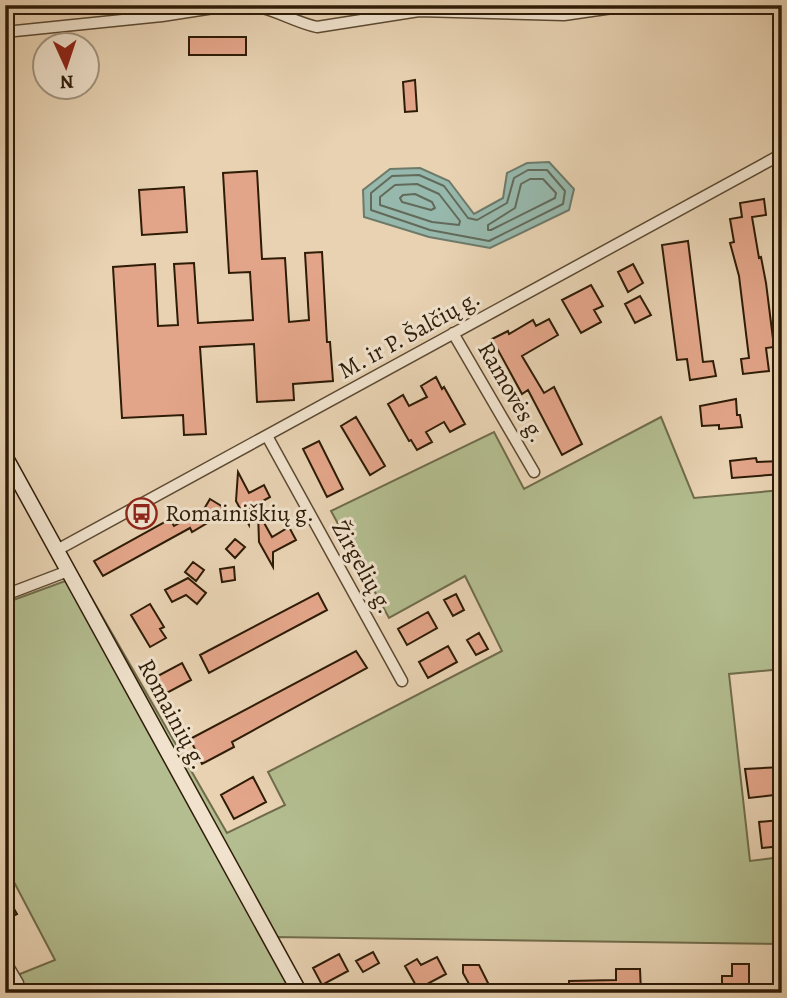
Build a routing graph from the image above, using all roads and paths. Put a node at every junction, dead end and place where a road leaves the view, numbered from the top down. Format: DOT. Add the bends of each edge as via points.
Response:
graph roads {
  1 [pos="233,5"];
  2 [pos="251,5"];
  3 [pos="633,5"];
  4 [pos="5,32"];
  5 [pos="782,154"];
  6 [pos="453,333"];
  7 [pos="267,436"];
  8 [pos="5,456"];
  9 [pos="534,472"];
  10 [pos="57,550"];
  11 [pos="68,571"];
  12 [pos="5,594"];
  13 [pos="402,681"];
  14 [pos="5,961"];
  15 [pos="18,983"];
  16 [pos="300,993"];
  1 -- 4 [label="street"];
  2 -- 3 [label="street" via="317,27 419,11 564,15"];
  5 -- 6 [label="street, M. ir P. Šalčių g."];
  6 -- 7 [label="street, M. ir P. Šalčių g."];
  6 -- 9 [label="street, Ramovės g."];
  7 -- 10 [label="street, M. ir P. Šalčių g."];
  7 -- 13 [label="street, Žirgelių g."];
  8 -- 10 [label="main road, Romainių g."];
  10 -- 11 [label="main road, Romainių g."];
  11 -- 12 [label="street"];
  11 -- 16 [label="main road, Romainių g."];
  14 -- 15 [label="street"];
}
